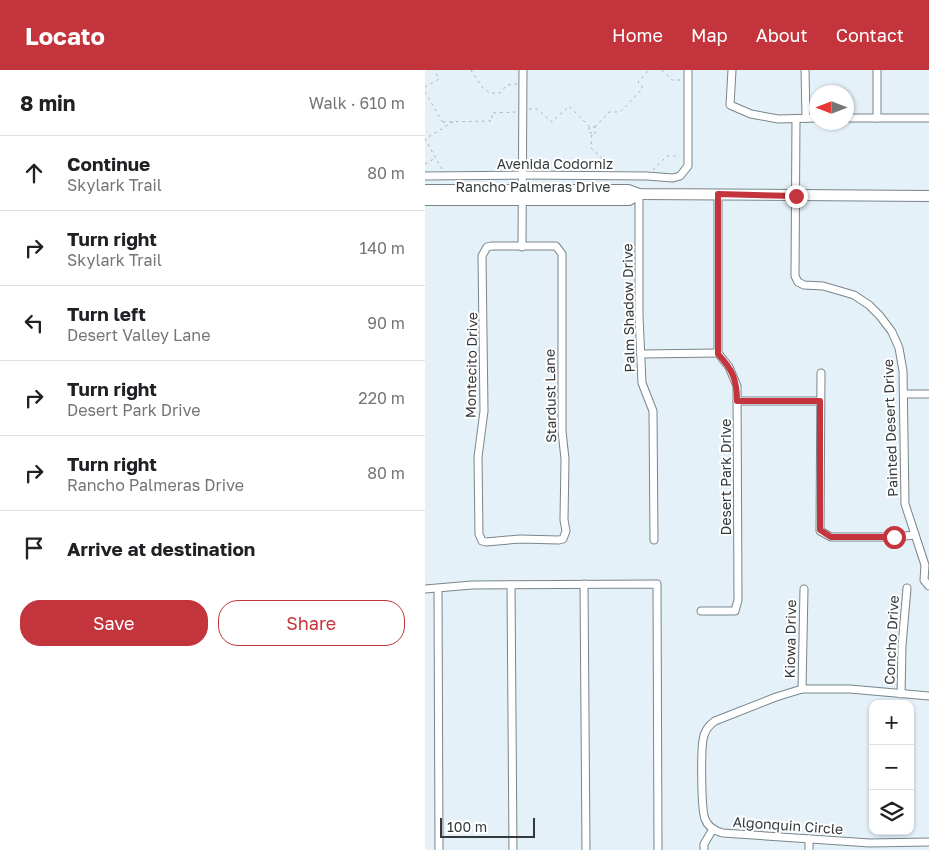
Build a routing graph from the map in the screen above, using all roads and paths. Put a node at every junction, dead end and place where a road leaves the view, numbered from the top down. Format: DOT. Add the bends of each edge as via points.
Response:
graph roads {
  1 [pos="434,70"];
  2 [pos="471,70"];
  3 [pos="523,70"];
  4 [pos="649,70"];
  5 [pos="662,70"];
  6 [pos="688,70"];
  7 [pos="732,70"];
  8 [pos="805,70"];
  9 [pos="877,70"];
  10 [pos="689,80"];
  11 [pos="523,84"];
  12 [pos="425,87"];
  13 [pos="425,92"];
  14 [pos="523,110"];
  15 [pos="796,118"];
  16 [pos="806,118"];
  17 [pos="854,118"];
  18 [pos="877,118"];
  19 [pos="929,118"];
  20 [pos="443,122"];
  21 [pos="454,122"];
  22 [pos="445,127"];
  23 [pos="590,127"];
  24 [pos="595,127"];
  25 [pos="592,133"];
  26 [pos="688,156"];
  27 [pos="436,157"];
  28 [pos="425,164"];
  29 [pos="523,175"];
  30 [pos="425,176"];
  31 [pos="446,176"];
  32 [pos="609,176"];
  33 [pos="647,176"];
  34 [pos="425,190"];
  35 [pos="639,194"];
  36 [pos="718,194"];
  37 [pos="523,195"];
  38 [pos="796,196"];
  39 [pos="929,196"];
  40 [pos="425,200"];
  41 [pos="522,247"];
  42 [pos="641,354"];
  43 [pos="718,354"];
  44 [pos="821,373"];
  45 [pos="904,394"];
  46 [pos="929,394"];
  47 [pos="737,401"];
  48 [pos="820,401"];
  49 [pos="915,535"];
  50 [pos="520,539"];
  51 [pos="654,540"];
  52 [pos="511,584"];
  53 [pos="584,584"];
  54 [pos="929,586"];
  55 [pos="803,588"];
  56 [pos="907,588"];
  57 [pos="425,589"];
  58 [pos="438,589"];
  59 [pos="701,611"];
  60 [pos="802,689"];
  61 [pos="901,694"];
  62 [pos="929,696"];
  63 [pos="713,829"];
  64 [pos="809,839"];
  65 [pos="929,842"];
  66 [pos="906,847"];
  67 [pos="439,850"];
  68 [pos="513,850"];
  69 [pos="586,850"];
  70 [pos="658,850"];
  71 [pos="704,850"];
  72 [pos="809,850"];
  1 -- 12 [label="path" via="439,79"];
  2 -- 11 [label="path" via="490,93 500,92 509,84"];
  3 -- 11 [label="street"];
  4 -- 24 [label="path" via="638,82 643,88 620,112 609,112"];
  5 -- 10 [label="path" via="672,80"];
  6 -- 10 [label="street"];
  7 -- 15 [label="street" via="730,105 778,120"];
  8 -- 16 [label="street"];
  9 -- 18 [label="street"];
  10 -- 26 [label="street"];
  11 -- 14 [label="street"];
  13 -- 20 [label="path"];
  14 -- 21 [label="path" via="492,113 492,121"];
  14 -- 23 [label="path" via="537,109 552,122 569,106"];
  14 -- 29 [label="street"];
  15 -- 16 [label="street"];
  15 -- 38 [label="street, Painted Desert Drive"];
  17 -- 18 [label="street"];
  18 -- 19 [label="street"];
  20 -- 21 [label="path"];
  20 -- 22 [label="path"];
  21 -- 22 [label="path"];
  22 -- 27 [label="path" via="425,139"];
  23 -- 24 [label="path"];
  23 -- 25 [label="path" via="589,133"];
  24 -- 25 [label="path" via="595,133"];
  25 -- 32 [label="path" via="591,148 609,165"];
  26 -- 33 [label="path" via="667,156"];
  26 -- 33 [label="street, Avenida Codorniz" via="684,173 673,178"];
  27 -- 28 [label="path"];
  27 -- 31 [label="path"];
  29 -- 31 [label="street, Avenida Codorniz"];
  29 -- 32 [label="street, Avenida Codorniz"];
  29 -- 37 [label="street"];
  30 -- 31 [label="street, Avenida Codorniz"];
  32 -- 33 [label="street, Avenida Codorniz"];
  34 -- 37 [label="street, Rancho Palmeras Drive"];
  35 -- 36 [label="street, Rancho Palmeras Drive"];
  35 -- 37 [label="street, Rancho Palmeras Drive" via="628,190"];
  35 -- 42 [label="street, Palm Shadow Drive"];
  36 -- 38 [label="street, Rancho Palmeras Drive"];
  36 -- 43 [label="street"];
  37 -- 40 [label="street, Rancho Palmeras Drive"];
  37 -- 41 [label="street"];
  38 -- 39 [label="street, Rancho Palmeras Drive"];
  38 -- 45 [label="street, Painted Desert Drive" via="795,276 798,282 854,295 880,316 899,348"];
  41 -- 50 [label="street, Montecito Drive" via="491,246 483,256 484,411 478,457 480,538 486,542"];
  41 -- 50 [label="street, Stardust Lane" via="556,246 562,254 562,431 566,531 559,540"];
  42 -- 43 [label="street"];
  42 -- 51 [label="street, Palm Shadow Drive" via="642,383 653,411"];
  43 -- 47 [label="street, Desert Park Drive" via="729,366 737,386"];
  44 -- 48 [label="street"];
  45 -- 46 [label="street"];
  45 -- 49 [label="street, Painted Desert Drive" via="903,492"];
  47 -- 48 [label="street"];
  47 -- 59 [label="street, Desert Park Drive" via="738,600 735,611"];
  48 -- 49 [label="street" via="820,530 831,537"];
  49 -- 54 [label="street, Painted Desert Drive" via="925,565 924,580"];
  52 -- 53 [label="street"];
  52 -- 58 [label="street"];
  52 -- 68 [label="street"];
  53 -- 69 [label="street"];
  53 -- 70 [label="street" via="657,584"];
  55 -- 60 [label="street, Kiowa Drive"];
  56 -- 61 [label="street, Concho Drive" via="901,646"];
  57 -- 58 [label="street"];
  58 -- 67 [label="street"];
  60 -- 61 [label="street, Algonquin Circle"];
  60 -- 63 [label="street, Algonquin Circle" via="715,721 708,728 703,740 702,808 705,820"];
  61 -- 62 [label="street, Algonquin Circle"];
  63 -- 64 [label="street, Algonquin Circle" via="723,833"];
  63 -- 71 [label="street"];
  64 -- 66 [label="street, Algonquin Circle"];
  64 -- 72 [label="street"];
  65 -- 66 [label="street, Algonquin Circle"];
}
